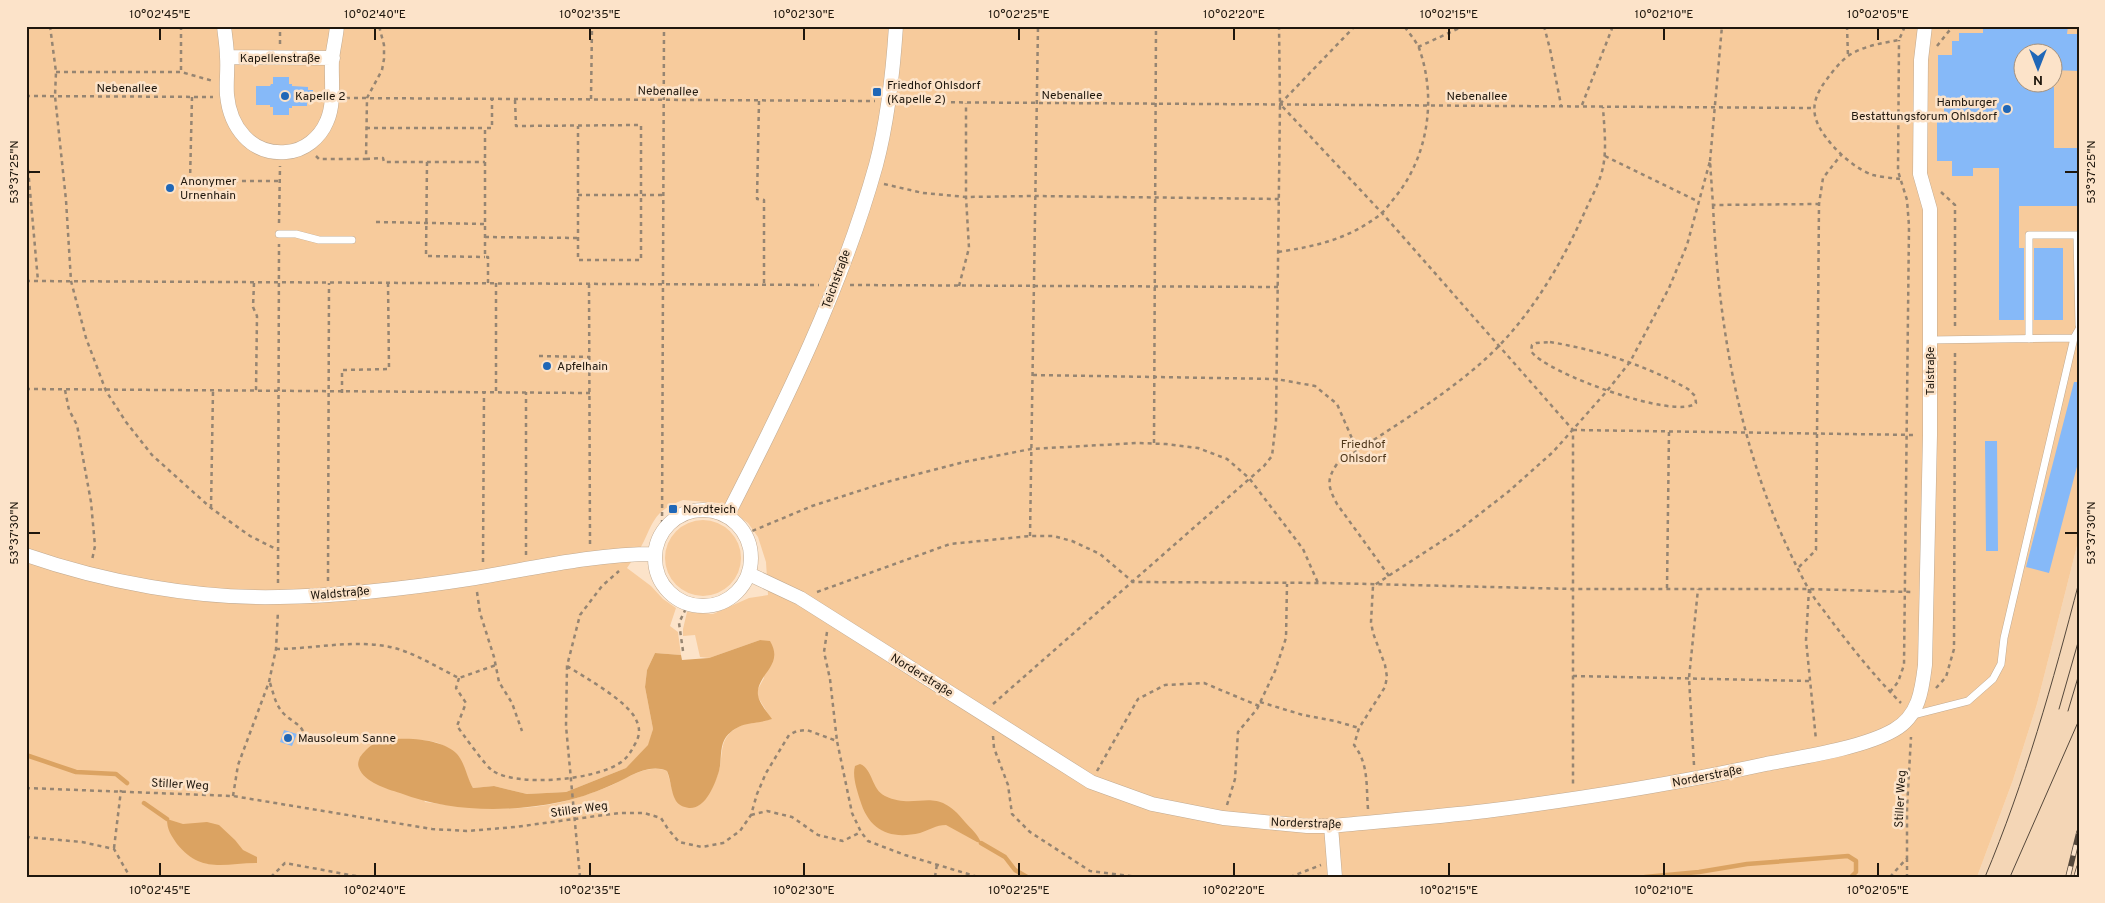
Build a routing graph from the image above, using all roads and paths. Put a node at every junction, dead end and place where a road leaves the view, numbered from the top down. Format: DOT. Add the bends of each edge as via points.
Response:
graph roads {
  1 [pos="50,26"];
  2 [pos="180,26"];
  3 [pos="224,26"];
  4 [pos="337,26"];
  5 [pos="378,26"];
  6 [pos="592,26"];
  7 [pos="664,26"];
  8 [pos="896,26"];
  9 [pos="1038,26"];
  10 [pos="1156,26"];
  11 [pos="1280,26"];
  12 [pos="1356,26"];
  13 [pos="1404,26"];
  14 [pos="1464,26"];
  15 [pos="1544,26"];
  16 [pos="1613,26"];
  17 [pos="1722,26"];
  18 [pos="1847,26"];
  19 [pos="1905,26"];
  20 [pos="1925,26"];
  21 [pos="1899,40"];
  22 [pos="1418,47"];
  23 [pos="227,57"];
  24 [pos="1848,57"];
  25 [pos="333,58"];
  26 [pos="56,72"];
  27 [pos="181,72"];
  28 [pos="227,91"];
  29 [pos="26,96"];
  30 [pos="55,96"];
  31 [pos="192,97"];
  32 [pos="331,98"];
  33 [pos="367,98"];
  34 [pos="515,99"];
  35 [pos="591,99"];
  36 [pos="663,99"];
  37 [pos="492,100"];
  38 [pos="759,101"];
  39 [pos="888,102"];
  40 [pos="966,102"];
  41 [pos="1036,104"];
  42 [pos="1156,104"];
  43 [pos="1280,104"];
  44 [pos="1429,105"];
  45 [pos="1582,105"];
  46 [pos="1561,106"];
  47 [pos="1604,107"];
  48 [pos="1715,108"];
  49 [pos="1814,108"];
  50 [pos="578,126"];
  51 [pos="366,128"];
  52 [pos="485,128"];
  53 [pos="306,145"];
  54 [pos="26,146"];
  55 [pos="280,152"];
  56 [pos="1841,154"];
  57 [pos="1604,156"];
  58 [pos="366,159"];
  59 [pos="1710,161"];
  60 [pos="427,162"];
  61 [pos="485,162"];
  62 [pos="1920,174"];
  63 [pos="1900,179"];
  64 [pos="279,181"];
  65 [pos="870,181"];
  66 [pos="641,194"];
  67 [pos="578,195"];
  68 [pos="663,195"];
  69 [pos="1035,196"];
  70 [pos="966,197"];
  71 [pos="1156,198"];
  72 [pos="1279,199"];
  73 [pos="1699,202"];
  74 [pos="1819,204"];
  75 [pos="1713,205"];
  76 [pos="1382,213"];
  77 [pos="376,222"];
  78 [pos="426,223"];
  79 [pos="485,224"];
  80 [pos="279,234"];
  81 [pos="485,237"];
  82 [pos="578,238"];
  83 [pos="352,240"];
  84 [pos="1278,252"];
  85 [pos="485,257"];
  86 [pos="26,281"];
  87 [pos="38,281"];
  88 [pos="71,282"];
  89 [pos="254,282"];
  90 [pos="279,282"];
  91 [pos="330,282"];
  92 [pos="388,283"];
  93 [pos="488,283"];
  94 [pos="496,283"];
  95 [pos="590,284"];
  96 [pos="664,284"];
  97 [pos="764,285"];
  98 [pos="836,285"];
  99 [pos="959,286"];
  100 [pos="1034,286"];
  101 [pos="1156,286"];
  102 [pos="1278,287"];
  103 [pos="2079,324"];
  104 [pos="2079,329"];
  105 [pos="2074,338"];
  106 [pos="2030,339"];
  107 [pos="1930,340"];
  108 [pos="1955,340"];
  109 [pos="1498,346"];
  110 [pos="539,356"];
  111 [pos="590,357"];
  112 [pos="1630,362"];
  113 [pos="1032,375"];
  114 [pos="1155,377"];
  115 [pos="1276,379"];
  116 [pos="26,389"];
  117 [pos="65,390"];
  118 [pos="106,391"];
  119 [pos="213,391"];
  120 [pos="256,391"];
  121 [pos="279,391"];
  122 [pos="1607,391"];
  123 [pos="496,392"];
  124 [pos="526,392"];
  125 [pos="329,393"];
  126 [pos="342,393"];
  127 [pos="484,393"];
  128 [pos="590,393"];
  129 [pos="1573,430"];
  130 [pos="1670,431"];
  131 [pos="1745,433"];
  132 [pos="1818,433"];
  133 [pos="1906,434"];
  134 [pos="1930,435"];
  135 [pos="1154,443"];
  136 [pos="1031,449"];
  137 [pos="1357,450"];
  138 [pos="1249,478"];
  139 [pos="211,508"];
  140 [pos="727,516"];
  141 [pos="662,532"];
  142 [pos="745,534"];
  143 [pos="1030,536"];
  144 [pos="278,550"];
  145 [pos="630,554"];
  146 [pos="655,554"];
  147 [pos="26,555"];
  148 [pos="590,558"];
  149 [pos="1799,568"];
  150 [pos="526,569"];
  151 [pos="88,574"];
  152 [pos="749,574"];
  153 [pos="1389,576"];
  154 [pos="479,577"];
  155 [pos="1133,582"];
  156 [pos="1318,583"];
  157 [pos="1287,584"];
  158 [pos="1373,586"];
  159 [pos="1667,588"];
  160 [pos="1573,589"];
  161 [pos="1698,589"];
  162 [pos="1809,589"];
  163 [pos="1904,592"];
  164 [pos="1928,593"];
  165 [pos="328,595"];
  166 [pos="278,597"];
  167 [pos="800,598"];
  168 [pos="688,604"];
  169 [pos="830,618"];
  170 [pos="276,649"];
  171 [pos="683,651"];
  172 [pos="496,665"];
  173 [pos="567,666"];
  174 [pos="1573,676"];
  175 [pos="459,678"];
  176 [pos="1689,678"];
  177 [pos="1809,681"];
  178 [pos="270,682"];
  179 [pos="1935,690"];
  180 [pos="1890,692"];
  181 [pos="1259,704"];
  182 [pos="1912,715"];
  183 [pos="988,716"];
  184 [pos="1359,728"];
  185 [pos="522,731"];
  186 [pos="837,741"];
  187 [pos="304,742"];
  188 [pos="1818,754"];
  189 [pos="571,778"];
  190 [pos="1694,779"];
  191 [pos="1091,782"];
  192 [pos="26,788"];
  193 [pos="122,790"];
  194 [pos="233,796"];
  195 [pos="1573,799"];
  196 [pos="751,815"];
  197 [pos="1223,818"];
  198 [pos="575,819"];
  199 [pos="1368,822"];
  200 [pos="1331,826"];
  201 [pos="861,832"];
  202 [pos="26,837"];
  203 [pos="114,849"];
  204 [pos="1907,858"];
  205 [pos="1335,861"];
  206 [pos="937,864"];
  207 [pos="130,877"];
  208 [pos="271,877"];
  209 [pos="361,877"];
  210 [pos="580,877"];
  211 [pos="935,877"];
  212 [pos="978,877"];
  213 [pos="1139,877"];
  214 [pos="1198,877"];
  215 [pos="1210,877"];
  216 [pos="1290,877"];
  217 [pos="1336,877"];
  218 [pos="1765,877"];
  219 [pos="1777,877"];
  220 [pos="1890,877"];
  221 [pos="1907,877"];
  1 -- 26 [label="path"];
  2 -- 27 [label="path"];
  3 -- 23 [label="street, Kapellenstraße"];
  4 -- 25 [label="street, Kapellenstraße"];
  5 -- 33 [label="path" via="384,58 382,70"];
  6 -- 35 [label="path"];
  7 -- 36 [label="path"];
  8 -- 39 [label="street, Teichstraße"];
  9 -- 41 [label="path"];
  10 -- 42 [label="path"];
  11 -- 43 [label="path"];
  12 -- 43 [label="path"];
  13 -- 22 [label="path"];
  14 -- 22 [label="path"];
  15 -- 46 [label="path"];
  16 -- 45 [label="path"];
  17 -- 48 [label="path"];
  18 -- 24 [label="path"];
  19 -- 21 [label="path"];
  20 -- 62 [label="street, Talstraße" via="1921,60"];
  21 -- 24 [label="path" via="1867,47"];
  21 -- 63 [label="path"];
  22 -- 44 [label="path" via="1428,80"];
  23 -- 25 [label="street, Kapellenstraße"];
  23 -- 28 [label="street, Kapellenstraße"];
  24 -- 49 [label="path" via="1817,91"];
  25 -- 32 [label="street, Kapellenstraße"];
  26 -- 27 [label="path"];
  26 -- 30 [label="path"];
  27 -- 28 [label="path"];
  28 -- 31 [label="path, Nebenallee"];
  28 -- 55 [label="street, Kapellenstraße" via="232,119 242,136 256,146"];
  29 -- 30 [label="path, Nebenallee"];
  30 -- 31 [label="path, Nebenallee"];
  30 -- 88 [label="path"];
  31 -- 64 [label="path" via="190,180"];
  32 -- 33 [label="path, Nebenallee"];
  32 -- 53 [label="street, Kapellenstraße" via="327,122"];
  33 -- 37 [label="path, Nebenallee"];
  33 -- 51 [label="path"];
  34 -- 35 [label="path, Nebenallee"];
  34 -- 37 [label="path, Nebenallee"];
  34 -- 50 [label="path" via="516,126"];
  35 -- 36 [label="path, Nebenallee"];
  36 -- 38 [label="path, Nebenallee"];
  36 -- 68 [label="path"];
  37 -- 52 [label="path" via="492,128"];
  38 -- 39 [label="path, Nebenallee"];
  38 -- 97 [label="path" via="757,199 764,200"];
  39 -- 40 [label="path, Nebenallee"];
  39 -- 65 [label="street, Teichstraße"];
  40 -- 41 [label="path, Nebenallee"];
  40 -- 70 [label="path"];
  41 -- 42 [label="path, Nebenallee"];
  41 -- 69 [label="path"];
  42 -- 43 [label="path, Nebenallee"];
  42 -- 71 [label="path"];
  43 -- 44 [label="path, Nebenallee"];
  43 -- 72 [label="path"];
  43 -- 76 [label="path"];
  44 -- 46 [label="path, Nebenallee"];
  44 -- 76 [label="path" via="1423,146 1408,181"];
  45 -- 46 [label="path, Nebenallee"];
  45 -- 47 [label="path, Nebenallee"];
  47 -- 48 [label="path, Nebenallee"];
  47 -- 57 [label="path"];
  48 -- 49 [label="path, Nebenallee"];
  48 -- 59 [label="path"];
  49 -- 56 [label="path" via="1822,134"];
  50 -- 66 [label="path" via="641,125"];
  50 -- 67 [label="path"];
  51 -- 52 [label="path"];
  51 -- 58 [label="path"];
  52 -- 61 [label="path"];
  53 -- 55 [label="street, Kapellenstraße"];
  53 -- 58 [label="path" via="319,159"];
  54 -- 87 [label="path"];
  55 -- 64 [label="path"];
  56 -- 63 [label="path" via="1872,175"];
  56 -- 74 [label="path" via="1823,178"];
  57 -- 73 [label="path"];
  57 -- 109 [label="path" via="1603,168 1591,198 1558,266 1540,295"];
  58 -- 60 [label="path"];
  59 -- 73 [label="path"];
  59 -- 75 [label="path"];
  60 -- 61 [label="path"];
  60 -- 78 [label="path"];
  61 -- 79 [label="path"];
  62 -- 107 [label="street, Talstraße" via="1930,209"];
  62 -- 108 [label="path" via="1955,205"];
  63 -- 133 [label="path" via="1907,200 1909,226"];
  64 -- 80 [label="path"];
  65 -- 70 [label="path" via="923,193"];
  65 -- 98 [label="street, Teichstraße"];
  66 -- 67 [label="path"];
  66 -- 68 [label="path"];
  66 -- 82 [label="path" via="641,260 578,260"];
  67 -- 82 [label="path"];
  68 -- 96 [label="path"];
  69 -- 70 [label="path"];
  69 -- 71 [label="path"];
  69 -- 100 [label="path"];
  70 -- 99 [label="path" via="969,248"];
  71 -- 72 [label="path"];
  71 -- 101 [label="path"];
  72 -- 84 [label="path"];
  73 -- 112 [label="path" via="1687,245"];
  74 -- 75 [label="path"];
  74 -- 132 [label="path"];
  75 -- 131 [label="path" via="1721,314"];
  76 -- 84 [label="path" via="1351,233 1314,247"];
  76 -- 109 [label="path"];
  77 -- 78 [label="path"];
  78 -- 79 [label="path"];
  78 -- 85 [label="path" via="426,256"];
  79 -- 81 [label="path"];
  80 -- 83 [label="lane" via="296,234 319,240"];
  80 -- 90 [label="path"];
  81 -- 82 [label="path"];
  81 -- 85 [label="path"];
  84 -- 102 [label="path"];
  85 -- 93 [label="path" via="488,257"];
  86 -- 87 [label="path"];
  87 -- 88 [label="path"];
  88 -- 89 [label="path"];
  88 -- 118 [label="path" via="86,338"];
  89 -- 90 [label="path"];
  89 -- 120 [label="path"];
  90 -- 91 [label="path"];
  90 -- 121 [label="path"];
  91 -- 92 [label="path"];
  91 -- 125 [label="path"];
  92 -- 93 [label="path"];
  92 -- 126 [label="path" via="389,369 342,370"];
  93 -- 94 [label="path"];
  94 -- 95 [label="path"];
  94 -- 123 [label="path"];
  95 -- 96 [label="path"];
  95 -- 111 [label="path"];
  96 -- 97 [label="path"];
  96 -- 141 [label="path"];
  97 -- 98 [label="path"];
  98 -- 99 [label="path"];
  98 -- 140 [label="street, Teichstraße" via="774,424"];
  99 -- 100 [label="path"];
  100 -- 101 [label="path"];
  100 -- 113 [label="path"];
  101 -- 102 [label="path"];
  101 -- 114 [label="path"];
  102 -- 115 [label="path"];
  103 -- 106 [label="lane" via="2077,235 2029,235"];
  104 -- 105 [label="lane"];
  105 -- 106 [label="lane"];
  105 -- 182 [label="lane" via="1994,679 1968,701"];
  106 -- 108 [label="lane"];
  107 -- 108 [label="lane"];
  107 -- 134 [label="street, Talstraße"];
  108 -- 179 [label="path" via="1954,649 1946,677"];
  109 -- 129 [label="path"];
  109 -- 137 [label="path" via="1474,369 1423,407"];
  110 -- 111 [label="path"];
  111 -- 128 [label="path"];
  112 -- 122 [label="path"];
  112 -- 122 [label="path" via="1688,389 1696,396 1696,404 1687,408 1673,407"];
  112 -- 122 [label="path" via="1550,342 1532,345 1533,355 1546,364"];
  113 -- 114 [label="path"];
  113 -- 136 [label="path"];
  114 -- 115 [label="path"];
  114 -- 135 [label="path"];
  115 -- 137 [label="path" via="1315,386 1337,404"];
  115 -- 138 [label="path" via="1272,456"];
  116 -- 117 [label="path"];
  117 -- 118 [label="path"];
  117 -- 151 [label="path" via="78,432 91,502 95,546"];
  118 -- 119 [label="path"];
  118 -- 139 [label="path" via="152,455"];
  119 -- 120 [label="path"];
  119 -- 139 [label="path"];
  120 -- 121 [label="path"];
  121 -- 125 [label="path"];
  121 -- 144 [label="path"];
  122 -- 129 [label="path"];
  123 -- 124 [label="path"];
  123 -- 127 [label="path"];
  124 -- 128 [label="path"];
  124 -- 150 [label="path"];
  125 -- 126 [label="path"];
  125 -- 165 [label="path"];
  126 -- 127 [label="path"];
  127 -- 154 [label="path"];
  128 -- 148 [label="path"];
  129 -- 130 [label="path"];
  129 -- 153 [label="path" via="1554,452 1508,492 1459,530"];
  129 -- 160 [label="path"];
  130 -- 131 [label="path"];
  130 -- 159 [label="path"];
  131 -- 132 [label="path"];
  131 -- 149 [label="path" via="1772,513"];
  132 -- 133 [label="path"];
  132 -- 149 [label="path" via="1816,550"];
  133 -- 134 [label="path"];
  133 -- 163 [label="path"];
  134 -- 164 [label="street, Talstraße"];
  135 -- 136 [label="path"];
  135 -- 138 [label="path" via="1198,448 1227,459"];
  136 -- 142 [label="path" via="888,482 812,506"];
  136 -- 143 [label="path"];
  137 -- 153 [label="path" via="1336,464 1329,476 1330,491"];
  138 -- 155 [label="path"];
  138 -- 156 [label="path" via="1303,549"];
  139 -- 144 [label="path" via="250,536"];
  140 -- 141 [label="street" via="716,511 693,510 682,514"];
  140 -- 142 [label="street"];
  141 -- 146 [label="street"];
  142 -- 152 [label="street" via="751,554"];
  143 -- 155 [label="path" via="1053,536 1079,544 1100,554"];
  143 -- 167 [label="path" via="950,544"];
  144 -- 166 [label="path"];
  145 -- 146 [label="street, Waldstraße"];
  145 -- 148 [label="street, Waldstraße"];
  145 -- 173 [label="path" via="580,615"];
  146 -- 168 [label="street" via="658,572 667,590"];
  147 -- 151 [label="street, Waldstraße"];
  148 -- 150 [label="street, Waldstraße"];
  149 -- 162 [label="path"];
  150 -- 154 [label="street, Waldstraße"];
  151 -- 166 [label="street, Waldstraße" via="179,590"];
  152 -- 167 [label="street, Norderstraße"];
  152 -- 168 [label="street" via="742,587 718,604"];
  153 -- 158 [label="path"];
  154 -- 165 [label="street, Waldstraße"];
  154 -- 172 [label="path" via="480,613"];
  155 -- 157 [label="path"];
  155 -- 183 [label="path"];
  156 -- 157 [label="path"];
  156 -- 158 [label="path"];
  157 -- 181 [label="path" via="1286,638"];
  158 -- 160 [label="path"];
  158 -- 184 [label="path" via="1371,622 1387,677 1385,687"];
  159 -- 160 [label="path"];
  159 -- 161 [label="path"];
  160 -- 174 [label="path"];
  161 -- 162 [label="path"];
  161 -- 176 [label="path"];
  162 -- 163 [label="path"];
  162 -- 177 [label="path" via="1806,640"];
  162 -- 180 [label="path" via="1851,647"];
  163 -- 164 [label="path"];
  163 -- 180 [label="path" via="1904,665"];
  164 -- 182 [label="street, Talstraße" via="1922,692"];
  165 -- 166 [label="street, Waldstraße"];
  166 -- 170 [label="path"];
  167 -- 169 [label="street, Norderstraße"];
  168 -- 171 [label="path" via="679,623"];
  169 -- 183 [label="street, Norderstraße"];
  169 -- 186 [label="path" via="824,652"];
  170 -- 175 [label="path" via="349,644 384,646 402,650"];
  170 -- 178 [label="path"];
  172 -- 175 [label="path"];
  172 -- 185 [label="path" via="499,682 512,703"];
  173 -- 189 [label="path" via="566,726"];
  173 -- 189 [label="path" via="628,709 640,733 633,749 618,764 590,776"];
  174 -- 176 [label="path"];
  174 -- 195 [label="path"];
  175 -- 189 [label="path" via="456,688 466,703 457,726 492,770 520,780"];
  176 -- 177 [label="path"];
  176 -- 190 [label="path"];
  177 -- 188 [label="path"];
  178 -- 187 [label="path" via="281,710 301,725"];
  178 -- 194 [label="path" via="238,765"];
  180 -- 182 [label="path"];
  181 -- 184 [label="path"];
  181 -- 191 [label="path" via="1204,683 1165,685 1138,699"];
  181 -- 197 [label="path" via="1238,732 1235,779"];
  182 -- 188 [label="street, Norderstraße" via="1895,730"];
  182 -- 204 [label="path, Stiller Weg"];
  183 -- 191 [label="street, Norderstraße"];
  183 -- 213 [label="path" via="994,748 1008,785 1012,814 1030,832 1090,871"];
  184 -- 199 [label="path" via="1354,745 1366,766"];
  186 -- 196 [label="path, Stiller Weg" via="807,730 789,735 766,773"];
  186 -- 201 [label="path" via="852,814"];
  188 -- 190 [label="street, Norderstraße"];
  189 -- 198 [label="path"];
  190 -- 195 [label="street, Norderstraße"];
  191 -- 197 [label="street, Norderstraße" via="1152,804"];
  192 -- 193 [label="path, Stiller Weg"];
  193 -- 194 [label="path, Stiller Weg"];
  193 -- 203 [label="path"];
  194 -- 198 [label="path, Stiller Weg" via="432,828 477,830"];
  195 -- 199 [label="street, Norderstraße"];
  196 -- 198 [label="path, Stiller Weg" via="740,831 723,843 702,847 679,842 661,818 644,813"];
  196 -- 201 [label="path" via="767,811 792,817 818,835 843,840"];
  197 -- 200 [label="street, Norderstraße"];
  198 -- 210 [label="path"];
  199 -- 200 [label="street, Norderstraße"];
  200 -- 205 [label="street"];
  201 -- 206 [label="path" via="868,841"];
  202 -- 203 [label="path" via="82,842"];
  203 -- 207 [label="path"];
  204 -- 220 [label="path"];
  204 -- 221 [label="path, Stiller Weg"];
  205 -- 216 [label="path"];
  205 -- 217 [label="street"];
  206 -- 211 [label="path"];
  206 -- 212 [label="path"];
  208 -- 209 [label="path" via="285,863"];
  214 -- 215 [label="path"];
  218 -- 219 [label="path"];
}
